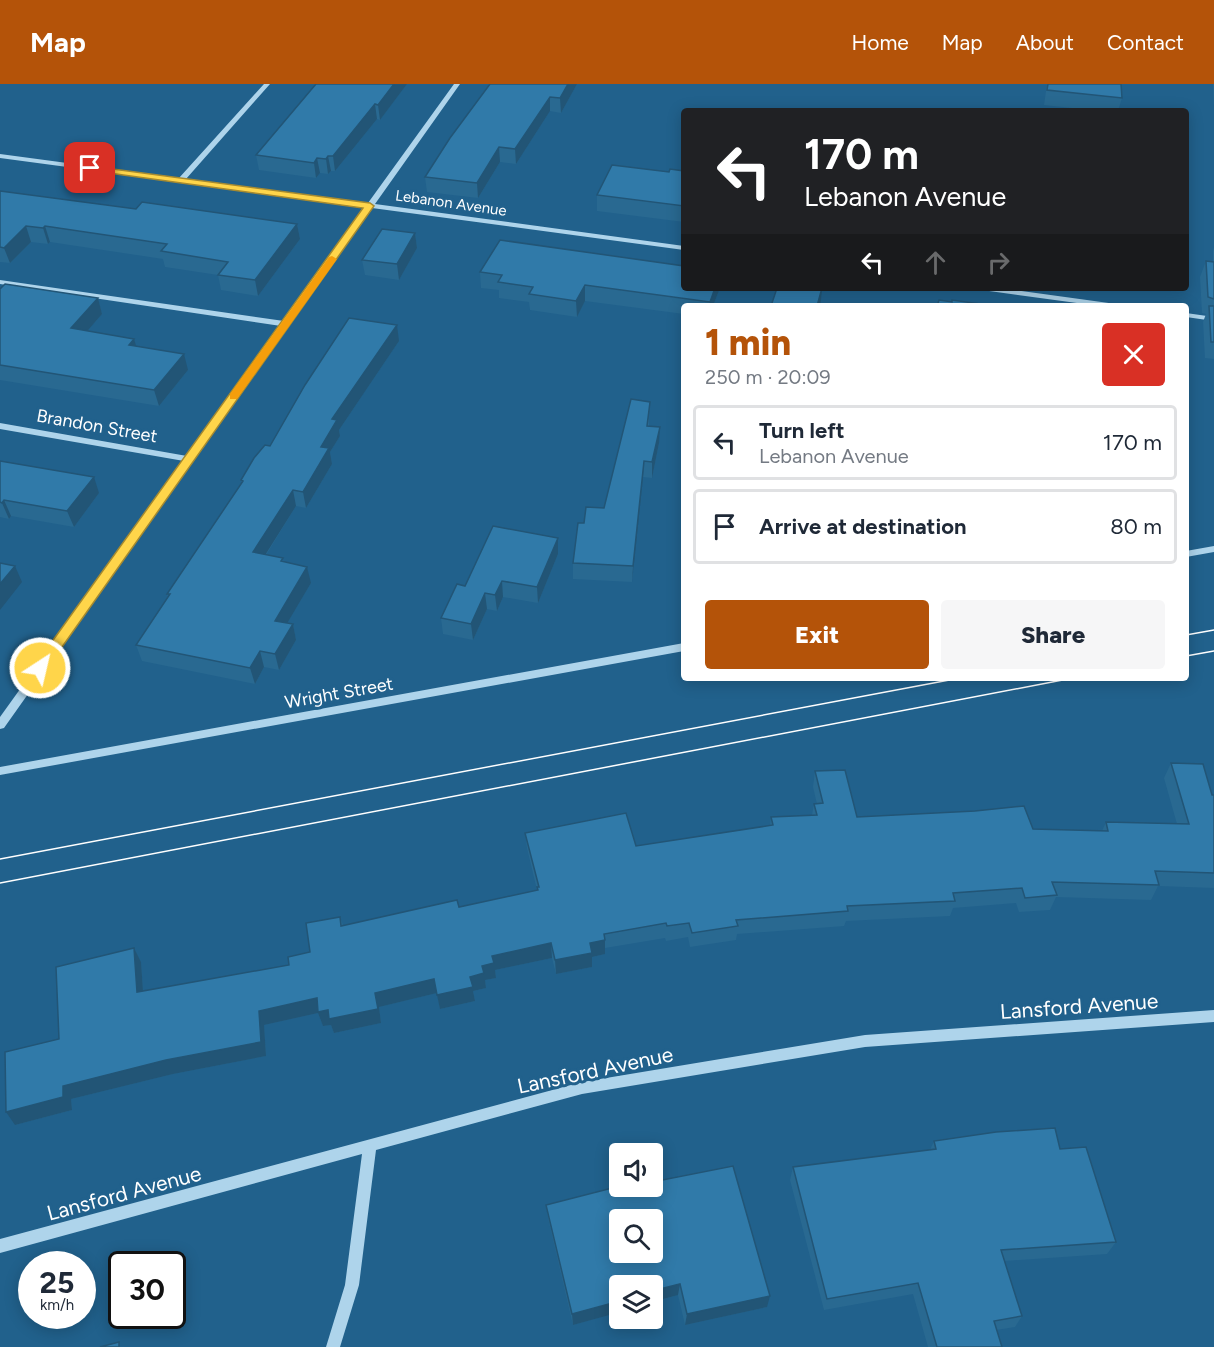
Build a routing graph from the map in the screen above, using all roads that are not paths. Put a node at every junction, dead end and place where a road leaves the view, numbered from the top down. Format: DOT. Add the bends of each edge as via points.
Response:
graph roads {
  1 [pos="267,84"];
  2 [pos="457,84"];
  3 [pos="0,156"];
  4 [pos="180,180"];
  5 [pos="370,206"];
  6 [pos="681,248"];
  7 [pos="0,282"];
  8 [pos="1004,291"];
  9 [pos="1094,303"];
  10 [pos="1189,315"];
  11 [pos="1214,319"];
  12 [pos="286,324"];
  13 [pos="0,426"];
  14 [pos="189,459"];
  15 [pos="1214,549"];
  16 [pos="1189,553"];
  17 [pos="681,648"];
  18 [pos="0,725"];
  19 [pos="0,771"];
  20 [pos="1214,1016"];
  21 [pos="370,1146"];
  22 [pos="0,1246"];
  23 [pos="333,1347"];
  1 -- 4 [label="street"];
  2 -- 5 [label="street"];
  3 -- 4 [label="street, Lebanon Avenue"];
  4 -- 5 [label="street, Lebanon Avenue"];
  5 -- 6 [label="street, Lebanon Avenue"];
  5 -- 12 [label="street"];
  7 -- 12 [label="street"];
  8 -- 9 [label="street"];
  10 -- 11 [label="street"];
  12 -- 14 [label="street"];
  13 -- 14 [label="street, Brandon Street"];
  14 -- 18 [label="street"];
  15 -- 16 [label="street"];
  17 -- 19 [label="street, Wright Street"];
  20 -- 21 [label="street, Lansford Avenue" via="865,1041 582,1088"];
  21 -- 22 [label="street, Lansford Avenue"];
  21 -- 23 [label="street" via="352,1286"];
}
